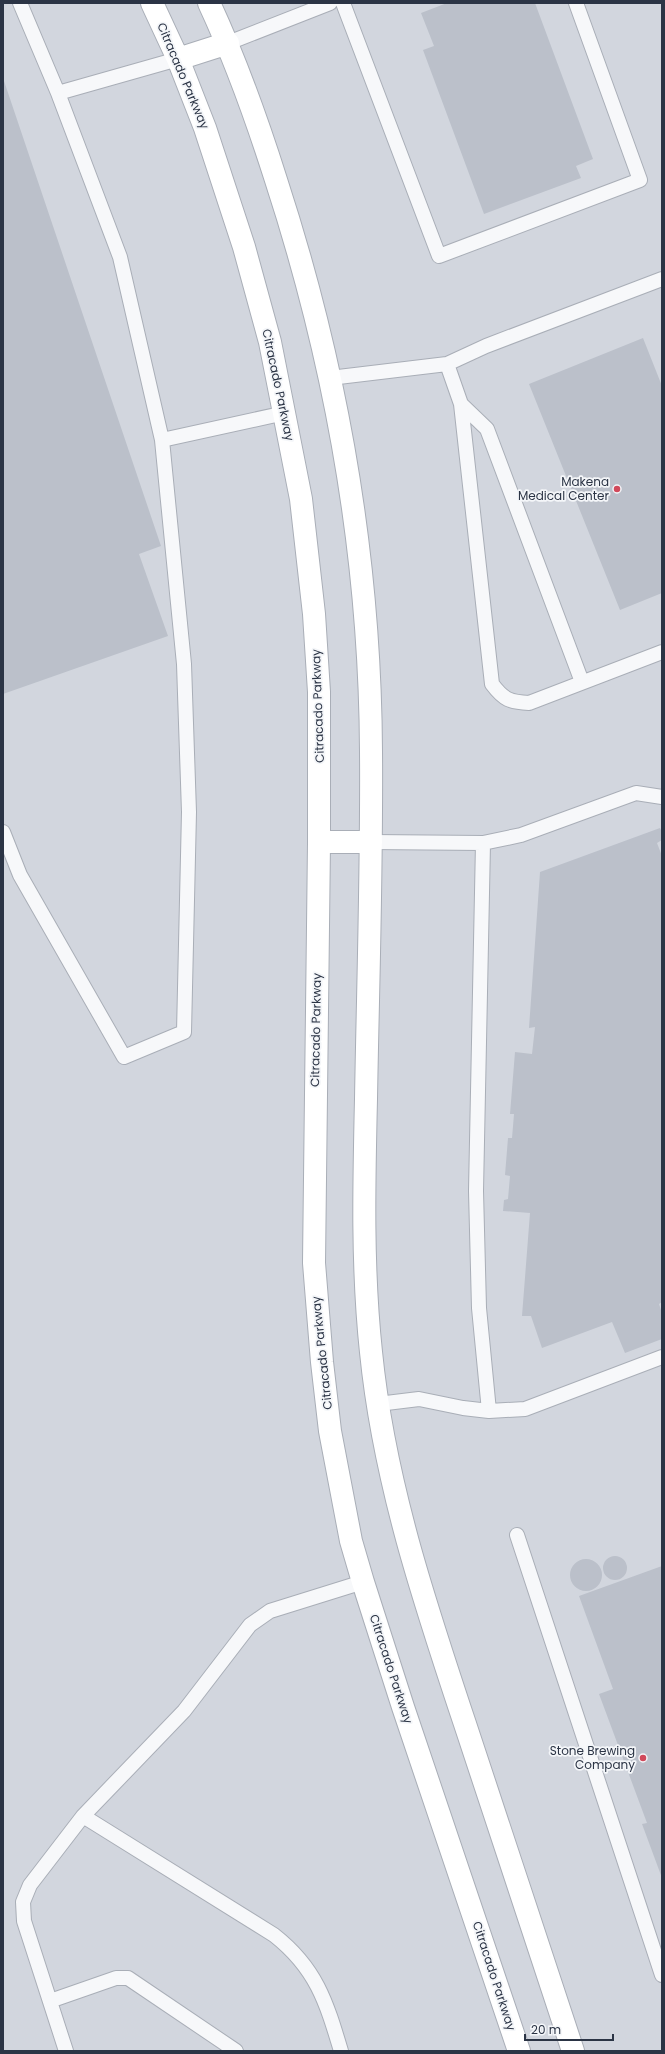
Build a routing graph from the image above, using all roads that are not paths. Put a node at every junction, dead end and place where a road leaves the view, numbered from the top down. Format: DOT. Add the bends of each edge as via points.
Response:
graph roads {
  1 [pos="20,3"];
  2 [pos="152,3"];
  3 [pos="208,3"];
  4 [pos="330,3"];
  5 [pos="343,3"];
  6 [pos="576,3"];
  7 [pos="228,44"];
  8 [pos="178,59"];
  9 [pos="58,93"];
  10 [pos="662,279"];
  11 [pos="447,364"];
  12 [pos="330,378"];
  13 [pos="461,404"];
  14 [pos="285,413"];
  15 [pos="162,440"];
  16 [pos="662,652"];
  17 [pos="582,682"];
  18 [pos="662,797"];
  19 [pos="3,832"];
  20 [pos="320,842"];
  21 [pos="371,842"];
  22 [pos="483,843"];
  23 [pos="662,1357"];
  24 [pos="378,1404"];
  25 [pos="489,1410"];
  26 [pos="517,1535"];
  27 [pos="364,1582"];
  28 [pos="83,1816"];
  29 [pos="662,1975"];
  30 [pos="50,2001"];
  31 [pos="66,2051"];
  32 [pos="236,2051"];
  33 [pos="341,2051"];
  34 [pos="519,2051"];
  35 [pos="573,2051"];
  1 -- 9 [label="lane"];
  2 -- 8 [label="main road, Citracado Parkway"];
  3 -- 7 [label="main road"];
  4 -- 7 [label="lane"];
  5 -- 6 [label="lane" via="439,256 640,180"];
  7 -- 8 [label="main road"];
  7 -- 12 [label="main road" via="255,116 298,248"];
  8 -- 9 [label="lane"];
  8 -- 14 [label="main road, Citracado Parkway" via="205,128 244,246 270,342"];
  9 -- 15 [label="lane" via="120,257"];
  10 -- 11 [label="lane" via="486,346"];
  11 -- 12 [label="lane"];
  11 -- 13 [label="lane"];
  12 -- 21 [label="main road" via="344,450 366,619 371,746"];
  13 -- 17 [label="lane" via="487,429"];
  13 -- 17 [label="lane" via="492,684 500,695 513,702 529,703"];
  14 -- 15 [label="lane"];
  14 -- 20 [label="main road, Citracado Parkway" via="301,499 314,614 319,692"];
  15 -- 19 [label="lane" via="184,664 189,812 184,1032 124,1057 20,875"];
  16 -- 17 [label="lane"];
  18 -- 22 [label="lane" via="636,793 521,835"];
  20 -- 21 [label="main road"];
  20 -- 27 [label="main road, Citracado Parkway" via="314,1263 330,1431 351,1541"];
  21 -- 22 [label="lane"];
  21 -- 24 [label="main road" via="364,1170 365,1295"];
  22 -- 25 [label="lane" via="476,1191 479,1308"];
  23 -- 25 [label="lane" via="525,1408"];
  24 -- 25 [label="lane" via="419,1399 463,1408"];
  24 -- 35 [label="main road" via="403,1527 428,1613"];
  26 -- 29 [label="lane"];
  27 -- 28 [label="lane" via="270,1611 250,1624 184,1711"];
  27 -- 34 [label="main road, Citracado Parkway" via="403,1707"];
  28 -- 30 [label="lane" via="30,1885 23,1902 24,1921"];
  28 -- 33 [label="lane" via="274,1935 291,1949 306,1965 317,1984 326,2003"];
  30 -- 31 [label="lane"];
  30 -- 32 [label="lane" via="116,1978 128,1978"];
}
